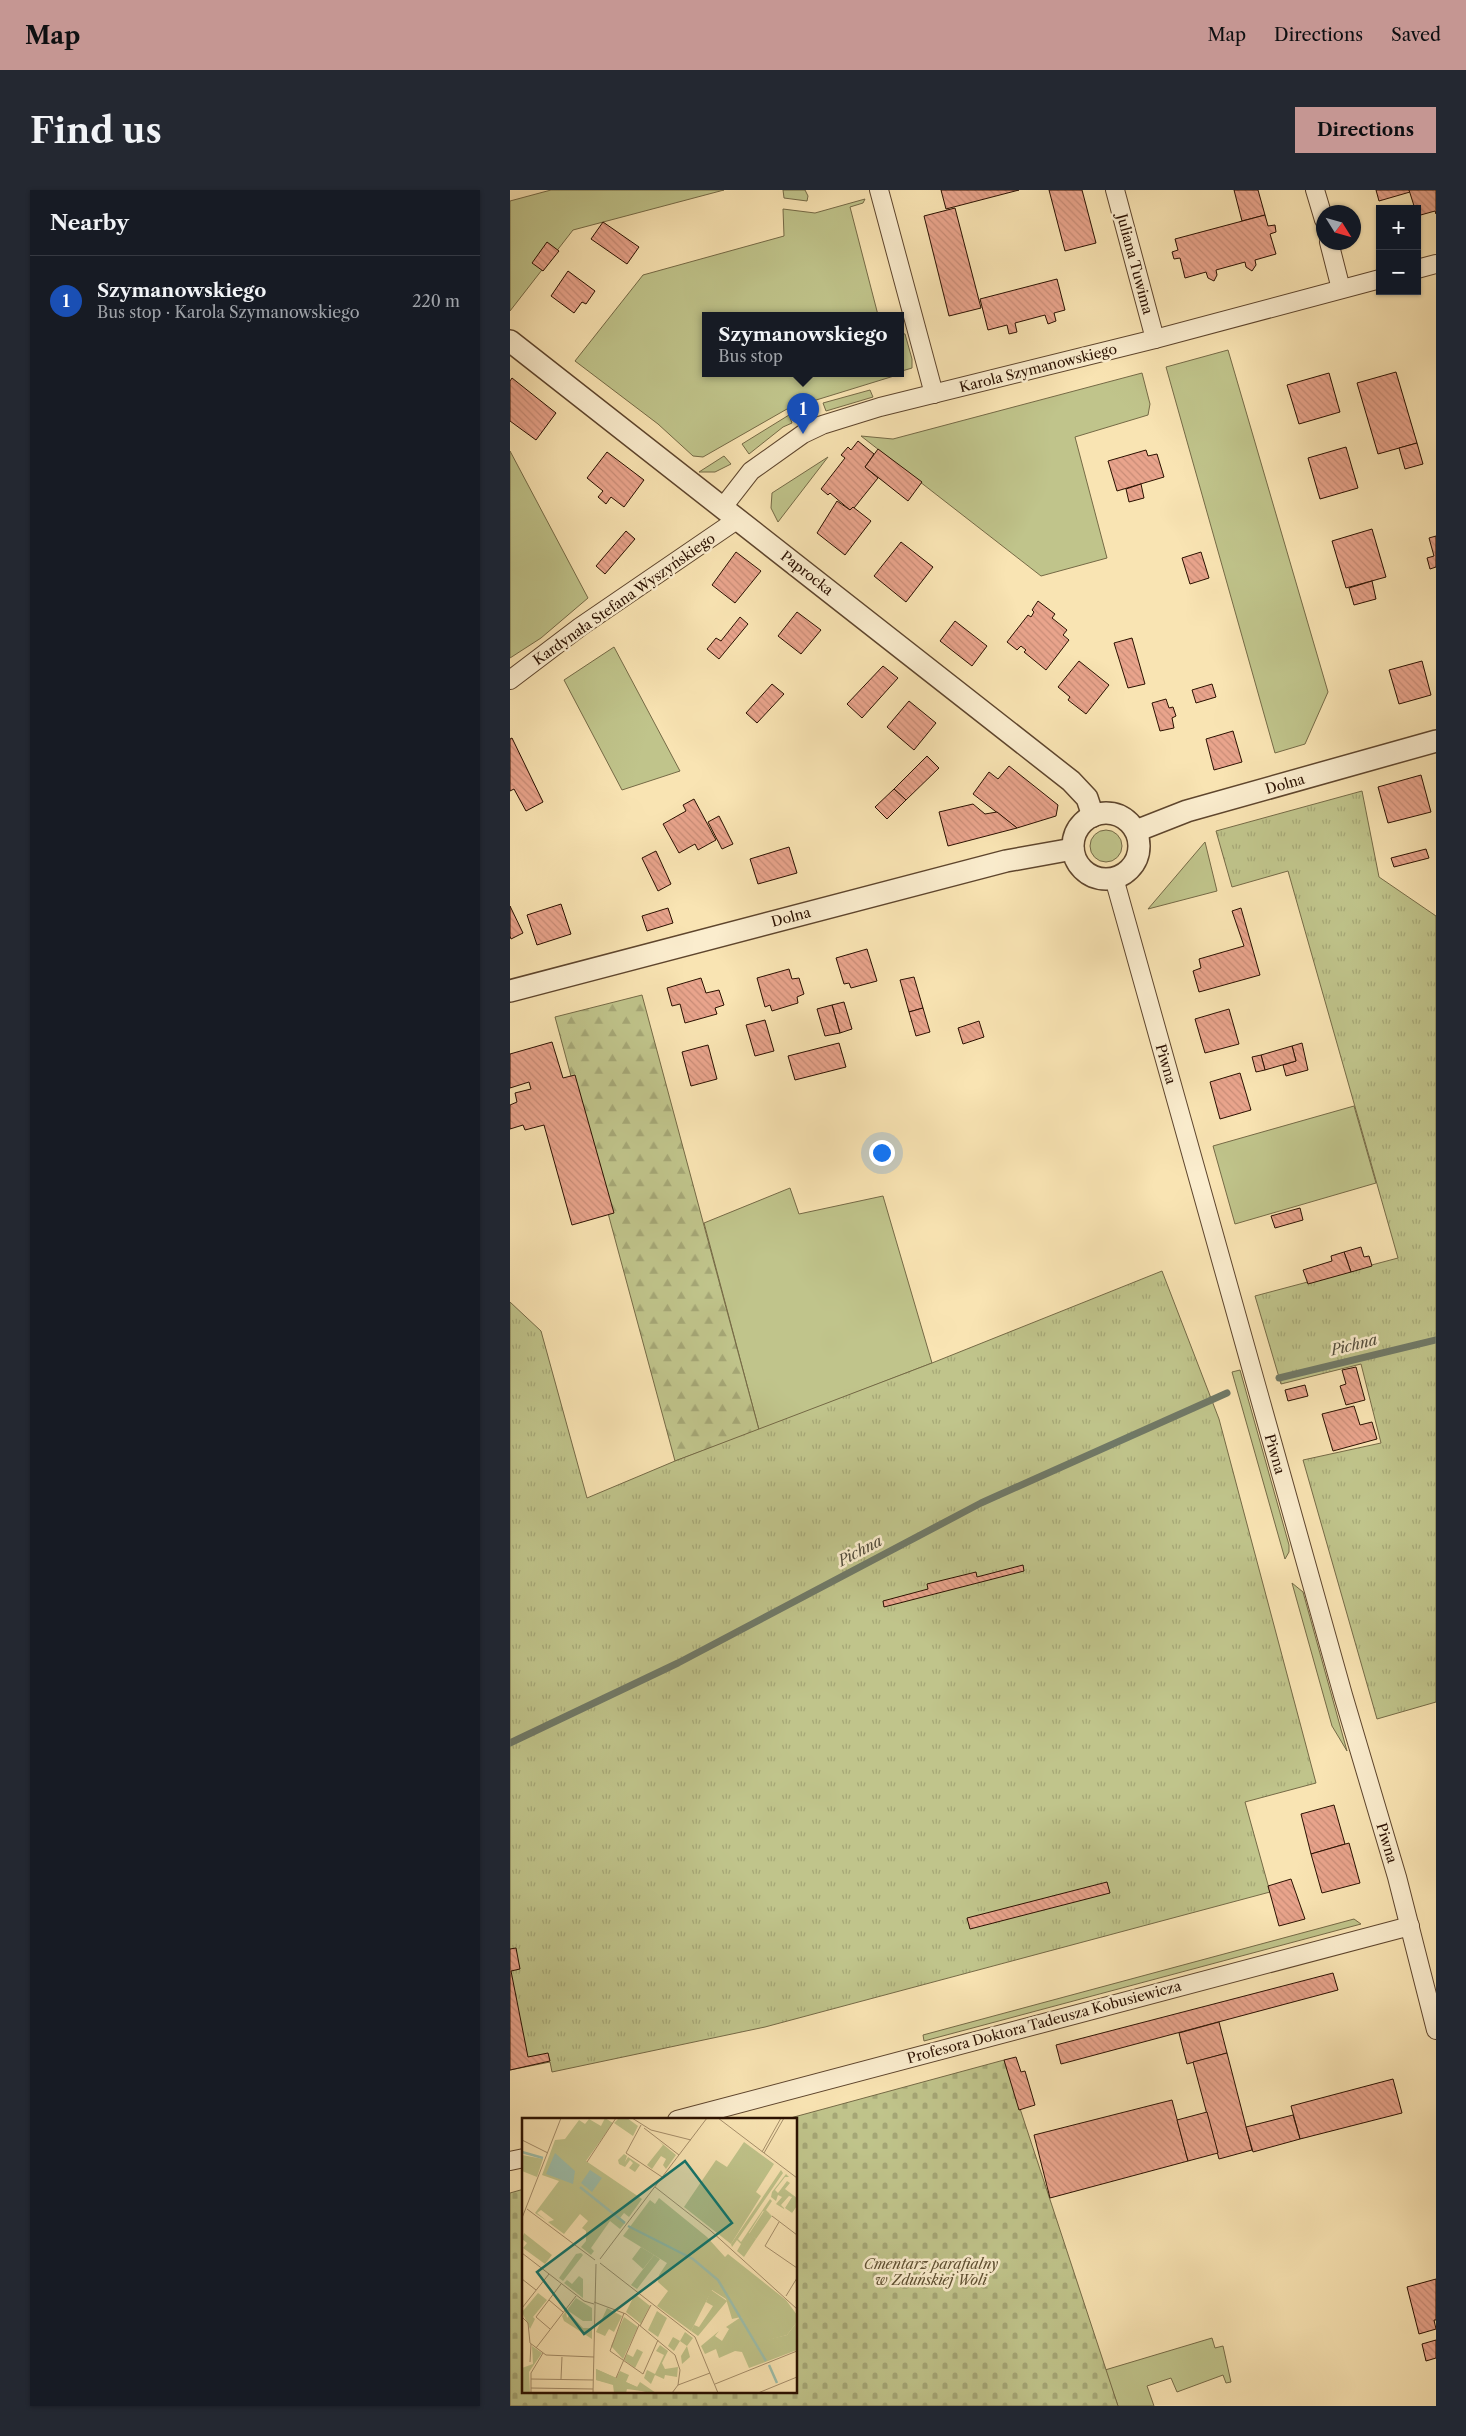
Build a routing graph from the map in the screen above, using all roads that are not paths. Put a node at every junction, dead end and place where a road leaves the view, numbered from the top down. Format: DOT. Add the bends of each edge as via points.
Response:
graph roads {
  1 [pos="879,190"];
  2 [pos="1115,190"];
  3 [pos="1316,190"];
  4 [pos="1320,205"];
  5 [pos="1331,250"];
  6 [pos="1436,264"];
  7 [pos="1421,268"];
  8 [pos="1376,280"];
  9 [pos="1341,289"];
  10 [pos="1155,339"];
  11 [pos="510,341"];
  12 [pos="934,394"];
  13 [pos="730,513"];
  14 [pos="510,680"];
  15 [pos="1436,740"];
  16 [pos="1093,816"];
  17 [pos="1136,831"];
  18 [pos="1074,849"];
  19 [pos="1114,878"];
  20 [pos="510,991"];
  21 [pos="1410,1926"];
  22 [pos="1436,2030"];
  23 [pos="686,2118"];
  1 -- 12 [label="street"];
  2 -- 10 [label="street, Juliana Tuwima"];
  3 -- 4 [label="street"];
  5 -- 9 [label="street"];
  6 -- 7 [label="street"];
  8 -- 9 [label="street, Karola Szymanowskiego"];
  9 -- 10 [label="street, Karola Szymanowskiego"];
  10 -- 12 [label="street, Karola Szymanowskiego"];
  11 -- 13 [label="street, Paprocka"];
  12 -- 13 [label="street, Karola Szymanowskiego" via="880,407 803,434 751,471"];
  13 -- 14 [label="street, Kardynała Stefana Wyszyńskiego"];
  13 -- 16 [label="street, Paprocka" via="1071,781 1087,798"];
  15 -- 17 [label="street, Dolna" via="1187,811"];
  16 -- 17 [label="street" via="1118,815"];
  16 -- 18 [label="street" via="1078,829"];
  17 -- 19 [label="street" via="1139,850 1136,860 1131,868"];
  18 -- 19 [label="street" via="1076,860 1087,872 1102,879"];
  18 -- 20 [label="street, Dolna" via="1006,861"];
  19 -- 21 [label="street, Piwna"];
  21 -- 22 [label="street, Piwna"];
  21 -- 23 [label="street, Profesora Doktora Tadeusza Kobusiewicza"];
}
